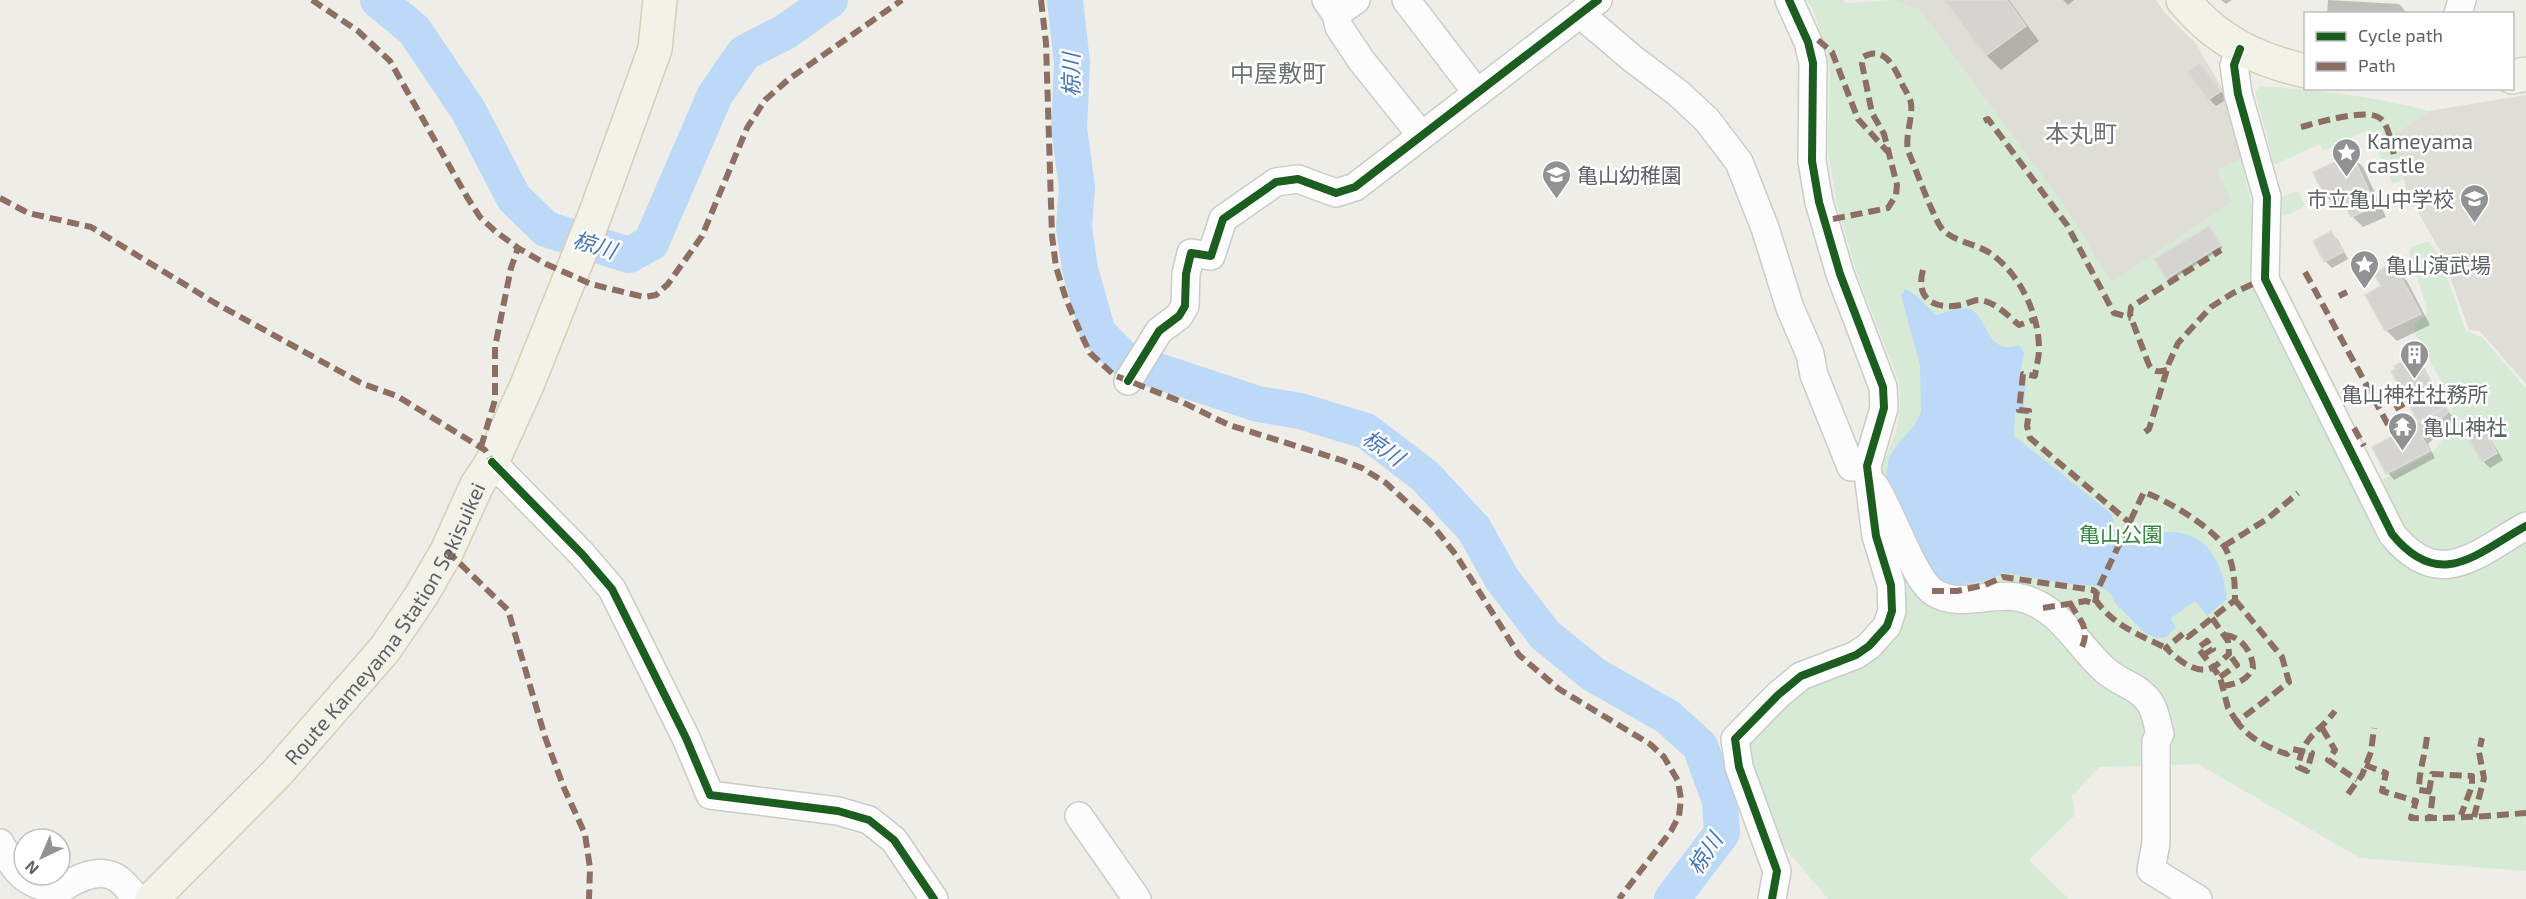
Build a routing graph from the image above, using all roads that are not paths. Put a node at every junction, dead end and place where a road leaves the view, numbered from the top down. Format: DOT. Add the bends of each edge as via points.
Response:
graph roads {
  1 [pos="660,0"];
  2 [pos="1406,0"];
  3 [pos="1789,0"];
  4 [pos="2183,0"];
  5 [pos="1339,5"];
  6 [pos="1589,7"];
  7 [pos="2240,49"];
  8 [pos="2304,70"];
  9 [pos="1477,93"];
  10 [pos="1421,135"];
  11 [pos="1128,380"];
  12 [pos="492,462"];
  13 [pos="1868,472"];
  14 [pos="2526,526"];
  15 [pos="1079,816"];
  16 [pos="0,843"];
  17 [pos="138,899"];
  18 [pos="152,899"];
  19 [pos="934,899"];
  20 [pos="1137,899"];
  21 [pos="1772,899"];
  22 [pos="2198,899"];
  1 -- 12 [label="main road, Route Kameyama Station Sekisuikei" via="655,49 595,215"];
  2 -- 9 [label="street"];
  3 -- 13 [label="street" via="1802,25 1813,63 1812,161 1819,202 1840,274 1883,387 1884,408"];
  4 -- 7 [label="main road"];
  5 -- 10 [label="street" via="1339,27"];
  6 -- 9 [label="street"];
  6 -- 13 [label="street" via="1707,120 1739,162 1851,467"];
  7 -- 8 [label="main road"];
  7 -- 14 [label="street" via="2234,65 2238,94 2267,197 2265,279 2392,534 2418,558 2456,564 2472,560"];
  9 -- 10 [label="street"];
  10 -- 11 [label="street" via="1355,187 1336,193 1298,179 1276,182 1223,219 1211,256 1191,253 1185,306 1179,316 1159,331"];
  12 -- 18 [label="main road, Route Kameyama Station Sekisuikei" via="441,560 385,650 277,773"];
  12 -- 19 [label="street" via="612,590 710,795 838,811 869,820 894,840"];
  13 -- 21 [label="street" via="1876,536 1893,598 1887,626 1856,655 1802,676 1735,739 1740,767 1777,871"];
  13 -- 22 [label="street" via="1917,571 1932,591 1952,599 2018,597 2043,608 2057,617 2109,674 2137,689 2150,702 2160,734 2156,741 2156,843 2151,870"];
  15 -- 20 [label="street"];
  16 -- 17 [label="street" via="15,871 35,886 58,891 74,879 91,874 113,876"];
}
